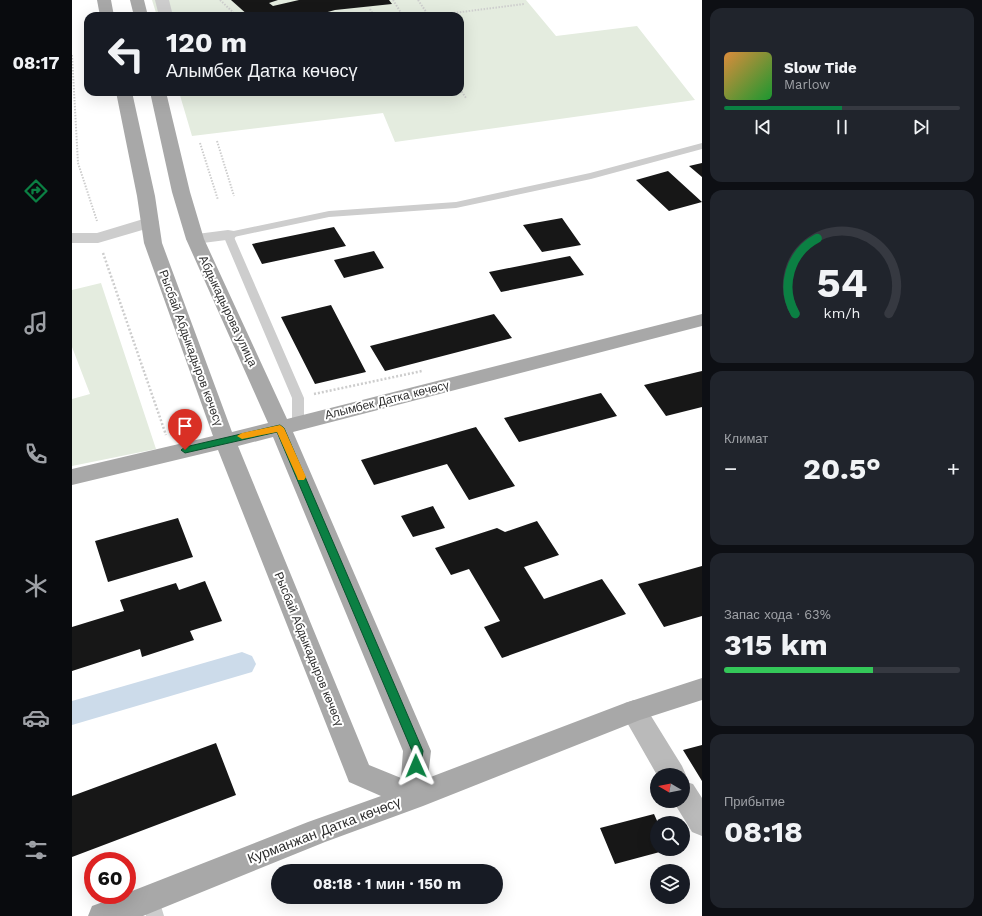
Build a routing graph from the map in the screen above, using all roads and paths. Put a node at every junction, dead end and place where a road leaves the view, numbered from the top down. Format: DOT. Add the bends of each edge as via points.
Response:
graph roads {
  1 [pos="104,0"];
  2 [pos="137,0"];
  3 [pos="162,0"];
  4 [pos="220,0"];
  5 [pos="393,0"];
  6 [pos="418,0"];
  7 [pos="524,4"];
  8 [pos="370,9"];
  9 [pos="106,12"];
  10 [pos="140,12"];
  11 [pos="165,12"];
  12 [pos="233,12"];
  13 [pos="372,12"];
  14 [pos="400,12"];
  15 [pos="426,12"];
  16 [pos="461,12"];
  17 [pos="72,55"];
  18 [pos="464,95"];
  19 [pos="125,96"];
  20 [pos="159,96"];
  21 [pos="466,98"];
  22 [pos="217,142"];
  23 [pos="200,143"];
  24 [pos="702,146"];
  25 [pos="234,196"];
  26 [pos="218,200"];
  27 [pos="150,222"];
  28 [pos="228,235"];
  29 [pos="72,238"];
  30 [pos="98,238"];
  31 [pos="195,239"];
  32 [pos="702,320"];
  33 [pos="289,425"];
  34 [pos="166,435"];
  35 [pos="225,440"];
  36 [pos="72,477"];
  37 [pos="702,689"];
  38 [pos="634,711"];
  39 [pos="668,768"];
  40 [pos="413,797"];
  41 [pos="690,804"];
  42 [pos="702,824"];
  43 [pos="153,907"];
  44 [pos="103,916"];
  1 -- 9 [label="main road"];
  2 -- 10 [label="main road"];
  3 -- 11 [label="street"];
  4 -- 12 [label="path"];
  5 -- 14 [label="path"];
  6 -- 15 [label="path"];
  7 -- 16 [label="path"];
  8 -- 13 [label="path"];
  17 -- 30 [label="path" via="78,163 96,215"];
  18 -- 21 [label="path"];
  19 -- 27 [label="main road, Рысбай Абдыкадыров көчөсү"];
  20 -- 31 [label="main road, Абдыкадырова улица" via="181,192"];
  22 -- 25 [label="path"];
  23 -- 26 [label="path"];
  24 -- 28 [label="lane" via="591,176 456,205 329,214"];
  27 -- 30 [label="street"];
  27 -- 35 [label="main road, Рысбай Абдыкадыров көчөсү" via="153,243"];
  28 -- 31 [label="street"];
  28 -- 33 [label="lane" via="298,398"];
  29 -- 30 [label="street"];
  30 -- 34 [label="path"];
  31 -- 33 [label="main road, Абдыкадырова улица" via="272,408"];
  32 -- 33 [label="main road, Алымбек Датка көчөсү"];
  33 -- 35 [label="main road, Алымбек Датка көчөсү"];
  33 -- 40 [label="main road" via="417,751"];
  35 -- 36 [label="main road, Алымбек Датка көчөсү"];
  35 -- 40 [label="main road, Рысбай Абдыкадыров көчөсү" via="359,773"];
  37 -- 38 [label="main road, Курманжан Датка көчөсү"];
  38 -- 39 [label="main road"];
  38 -- 40 [label="main road, Курманжан Датка көчөсү"];
  40 -- 43 [label="main road, Курманжан Датка көчөсү" via="318,831"];
  41 -- 42 [label="main road"];
  43 -- 44 [label="main road, Курманжан Датка көчөсү"];
}
